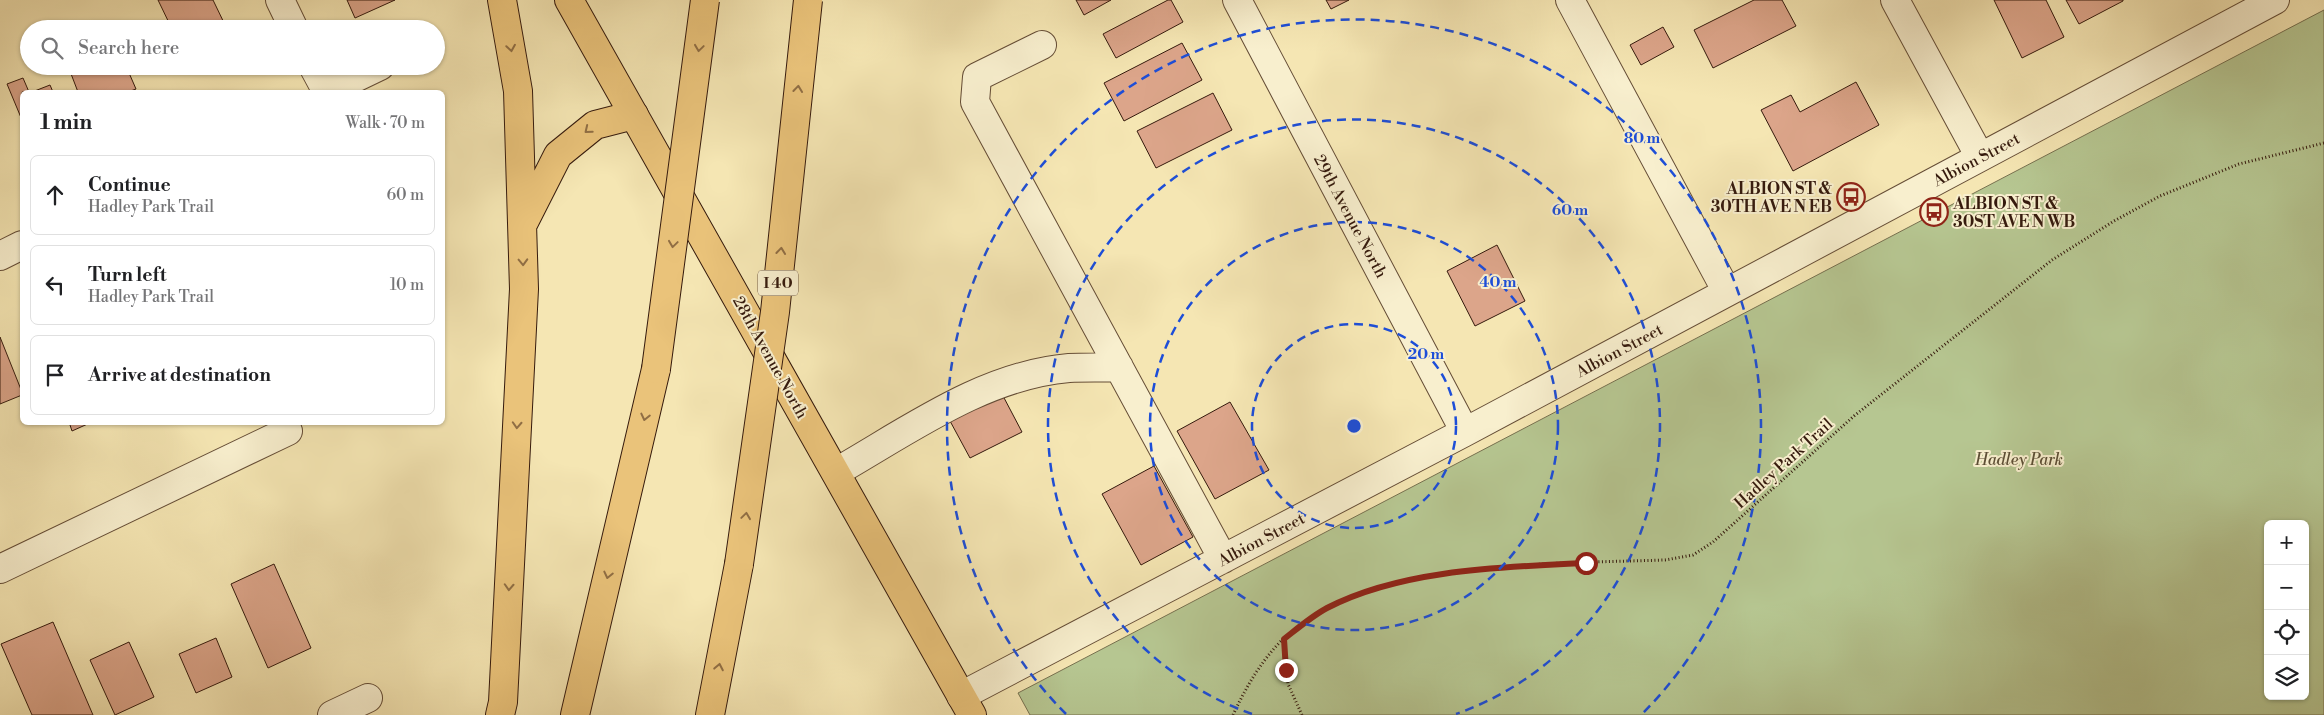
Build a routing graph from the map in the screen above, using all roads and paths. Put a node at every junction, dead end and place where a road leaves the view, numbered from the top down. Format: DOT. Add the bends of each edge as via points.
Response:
graph roads {
  1 [pos="280,0"];
  2 [pos="502,0"];
  3 [pos="569,0"];
  4 [pos="705,0"];
  5 [pos="808,0"];
  6 [pos="1237,0"];
  7 [pos="1570,0"];
  8 [pos="1895,0"];
  9 [pos="2275,0"];
  10 [pos="290,20"];
  11 [pos="1042,45"];
  12 [pos="318,75"];
  13 [pos="362,75"];
  14 [pos="326,90"];
  15 [pos="331,90"];
  16 [pos="634,115"];
  17 [pos="2324,143"];
  18 [pos="1980,157"];
  19 [pos="522,226"];
  20 [pos="20,246"];
  21 [pos="0,256"];
  22 [pos="1727,292"];
  23 [pos="1119,367"];
  24 [pos="288,431"];
  25 [pos="1465,432"];
  26 [pos="836,472"];
  27 [pos="1222,559"];
  28 [pos="0,569"];
  29 [pos="1284,639"];
  30 [pos="368,698"];
  31 [pos="967,705"];
  32 [pos="332,715"];
  33 [pos="500,715"];
  34 [pos="575,715"];
  35 [pos="710,715"];
  36 [pos="1233,715"];
  37 [pos="1302,715"];
  1 -- 10 [label="street"];
  2 -- 19 [label="main road, one-way" via="518,91"];
  3 -- 16 [label="main road, 28th Avenue North"];
  4 -- 34 [label="main road, one-way, bridge" via="656,369"];
  35 -- 5 [label="main road, I 40, one-way, bridge" via="739,564 775,312"];
  6 -- 25 [label="street, 29th Avenue North"];
  7 -- 22 [label="street"];
  8 -- 18 [label="street"];
  9 -- 18 [label="street, Albion Street"];
  11 -- 23 [label="street" via="977,77 975,102"];
  12 -- 14 [label="street"];
  13 -- 15 [label="street"];
  16 -- 19 [label="main road, one-way" via="595,124 558,155"];
  16 -- 26 [label="main road, 28th Avenue North"];
  17 -- 29 [label="path, Hadley Park Trail" via="2239,164 2160,196 2052,260 1854,416 1731,528 1693,555 1675,560 1490,568 1439,574 1353,596 1306,621"];
  18 -- 22 [label="street, Albion Street"];
  19 -- 33 [label="main road, one-way" via="524,289"];
  20 -- 21 [label="street"];
  22 -- 25 [label="street, Albion Street"];
  23 -- 26 [label="street" via="1069,368 1028,376 978,392"];
  23 -- 27 [label="street"];
  24 -- 28 [label="street"];
  25 -- 27 [label="street, Albion Street"];
  26 -- 31 [label="main road, 28th Avenue North"];
  27 -- 31 [label="street, Albion Street"];
  29 -- 36 [label="path, Hadley Park Trail" via="1251,680"];
  29 -- 37 [label="path" via="1288,684"];
  30 -- 32 [label="street"];
}
